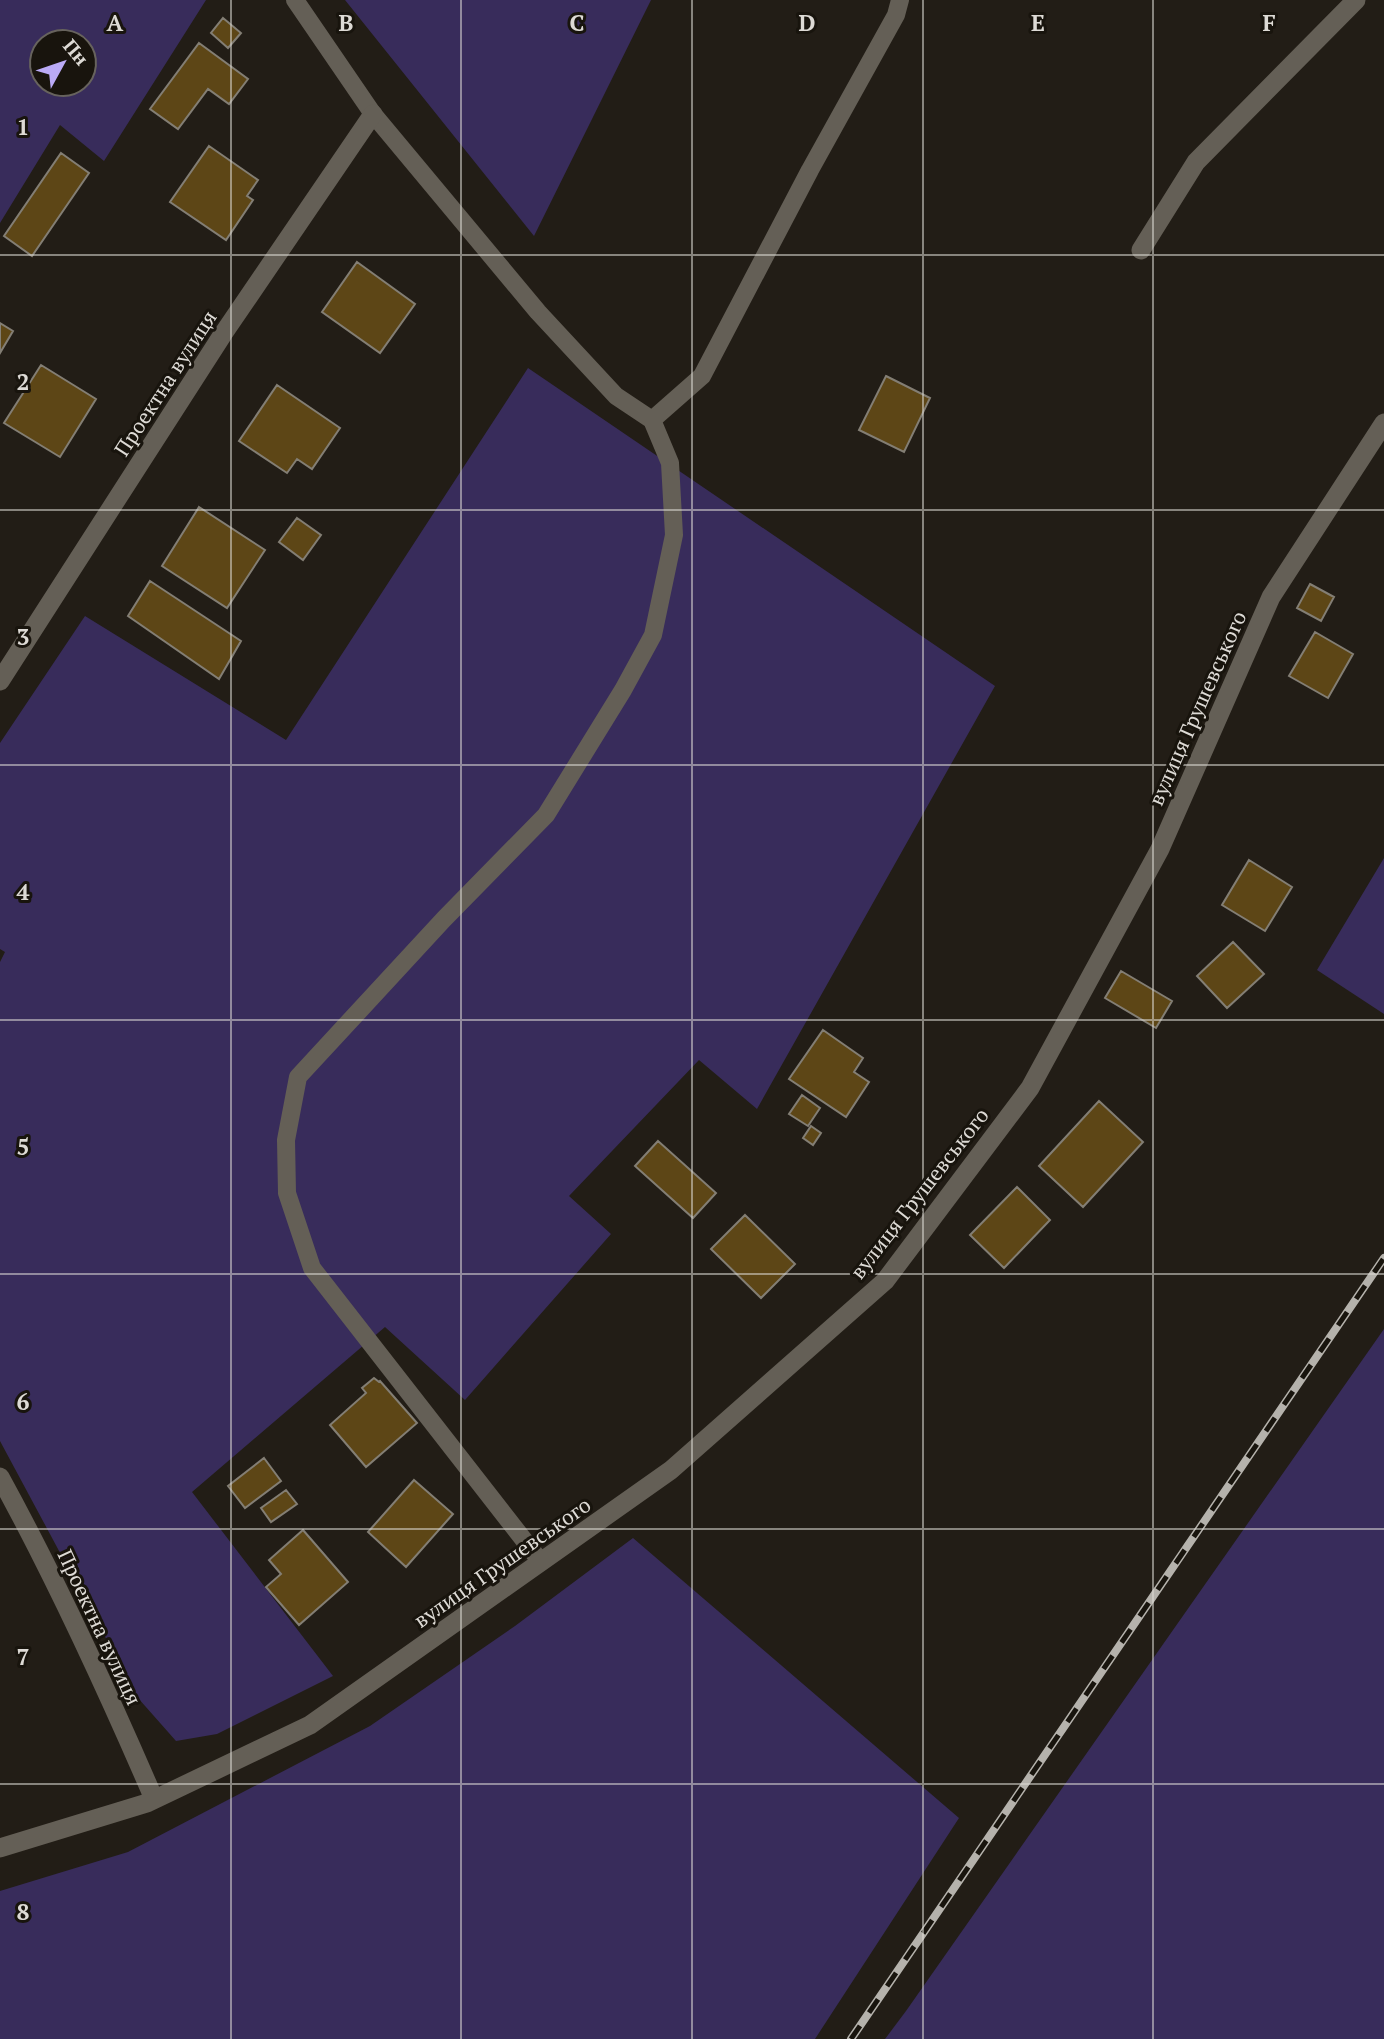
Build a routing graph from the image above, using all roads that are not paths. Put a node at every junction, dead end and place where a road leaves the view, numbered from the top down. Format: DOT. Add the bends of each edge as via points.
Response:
graph roads {
  1 [pos="295,0"];
  2 [pos="900,0"];
  3 [pos="1356,0"];
  4 [pos="373,114"];
  5 [pos="1142,250"];
  6 [pos="652,420"];
  7 [pos="1384,423"];
  8 [pos="0,681"];
  9 [pos="0,1477"];
  10 [pos="541,1562"];
  11 [pos="154,1799"];
  12 [pos="0,1848"];
  1 -- 4 [label="lane"];
  2 -- 6 [label="lane" via="702,376"];
  3 -- 5 [label="street" via="1196,162"];
  4 -- 6 [label="lane" via="538,312 616,396"];
  4 -- 8 [label="street, Проектна вулиця" via="223,334"];
  6 -- 10 [label="lane" via="670,463 674,536 653,635 546,815 299,1077 286,1140 287,1193 312,1268"];
  7 -- 10 [label="street, вулиця Грушевського" via="1271,597 1160,849 1030,1088 885,1281 671,1470"];
  9 -- 11 [label="street, Проектна вулиця"];
  10 -- 11 [label="street, вулиця Грушевського" via="310,1725"];
  11 -- 12 [label="street, вулиця Грушевського"];
}
